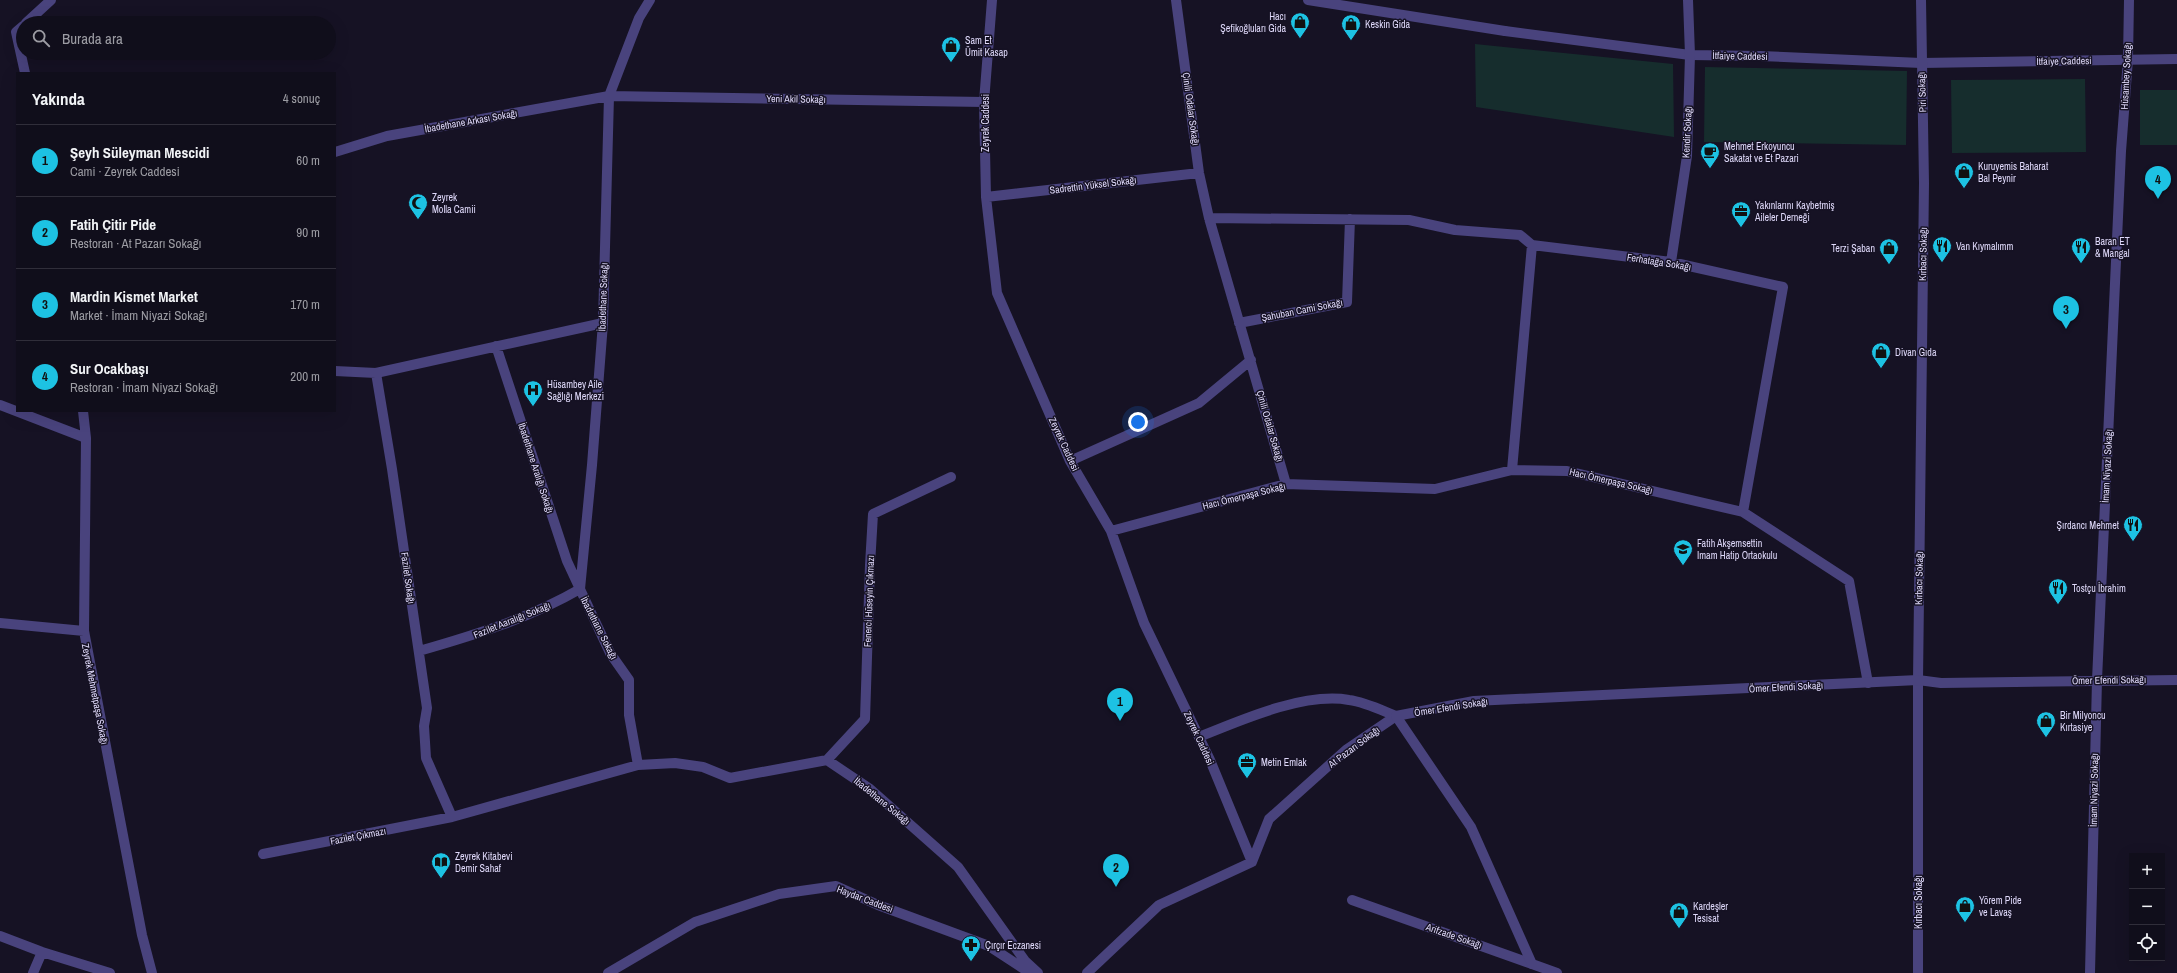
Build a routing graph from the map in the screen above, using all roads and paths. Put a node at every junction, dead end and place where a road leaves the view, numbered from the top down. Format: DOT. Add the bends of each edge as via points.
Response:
graph roads {
  1 [pos="51,0"];
  2 [pos="650,0"];
  3 [pos="992,0"];
  4 [pos="1176,0"];
  5 [pos="1308,0"];
  6 [pos="1688,0"];
  7 [pos="1921,0"];
  8 [pos="2129,0"];
  9 [pos="34,16"];
  10 [pos="1690,55"];
  11 [pos="2128,59"];
  12 [pos="2177,59"];
  13 [pos="23,60"];
  14 [pos="1921,63"];
  15 [pos="26,72"];
  16 [pos="609,96"];
  17 [pos="984,102"];
  18 [pos="2121,151"];
  19 [pos="336,152"];
  20 [pos="1199,172"];
  21 [pos="1924,183"];
  22 [pos="986,197"];
  23 [pos="1209,218"];
  24 [pos="1350,219"];
  25 [pos="1532,245"];
  26 [pos="1671,262"];
  27 [pos="603,323"];
  28 [pos="1239,323"];
  29 [pos="496,346"];
  30 [pos="1251,360"];
  31 [pos="336,371"];
  32 [pos="376,373"];
  33 [pos="0,405"];
  34 [pos="16,411"];
  35 [pos="18,412"];
  36 [pos="82,412"];
  37 [pos="86,438"];
  38 [pos="1070,461"];
  39 [pos="1512,470"];
  40 [pos="951,477"];
  41 [pos="1286,484"];
  42 [pos="1743,512"];
  43 [pos="1111,531"];
  44 [pos="580,589"];
  45 [pos="0,623"];
  46 [pos="84,631"];
  47 [pos="419,651"];
  48 [pos="1918,680"];
  49 [pos="2097,680"];
  50 [pos="2177,680"];
  51 [pos="1868,683"];
  52 [pos="1396,716"];
  53 [pos="1199,737"];
  54 [pos="827,760"];
  55 [pos="638,765"];
  56 [pos="452,817"];
  57 [pos="263,854"];
  58 [pos="1252,862"];
  59 [pos="1352,900"];
  60 [pos="0,936"];
  61 [pos="42,952"];
  62 [pos="1532,964"];
  63 [pos="33,973"];
  64 [pos="110,973"];
  65 [pos="152,973"];
  66 [pos="608,973"];
  67 [pos="1030,973"];
  68 [pos="1038,973"];
  69 [pos="1087,973"];
  70 [pos="1557,973"];
  71 [pos="1918,973"];
  72 [pos="2090,973"];
  1 -- 9 [label="street"];
  2 -- 16 [label="street, İbadethane Sokağı" via="640,18"];
  3 -- 17 [label="street, Zeyrek Caddesi"];
  4 -- 20 [label="street, Çinili Odalar Sokağı"];
  5 -- 10 [label="street, İtfaiye Caddesi" via="1505,31"];
  6 -- 10 [label="street, Kendir Sokağı"];
  7 -- 14 [label="street, Piri Sokağı"];
  8 -- 11 [label="street, Hüsambey Sokağı"];
  10 -- 14 [label="street, İtfaiye Caddesi"];
  10 -- 26 [label="street, Kendir Sokağı" via="1687,156"];
  11 -- 12 [label="street, İtfaiye Caddesi"];
  11 -- 14 [label="street, İtfaiye Caddesi"];
  11 -- 18 [label="street, Hüsambey Sokağı"];
  13 -- 15 [label="street"];
  14 -- 21 [label="street, Piri Sokağı"];
  16 -- 17 [label="street, Yeni Akil Sokağı"];
  16 -- 19 [label="street, İbadethane Arkası Sokağı" via="387,136"];
  16 -- 27 [label="street, İbadethane Sokağı"];
  17 -- 22 [label="street, Zeyrek Caddesi"];
  18 -- 49 [label="street, İmam Niyazi Sokağı"];
  20 -- 22 [label="street, Sadrettin Yüksel Sokağı"];
  20 -- 23 [label="street, Çinili Odalar Sokağı"];
  21 -- 48 [label="street, Kırbacı Sokağı"];
  22 -- 38 [label="street, Zeyrek Caddesi" via="997,293"];
  23 -- 24 [label="street"];
  23 -- 28 [label="street"];
  24 -- 25 [label="street" via="1409,220 1455,230 1520,235"];
  24 -- 28 [label="street, Şahuban Cami Sokağı" via="1347,302"];
  25 -- 26 [label="street, Ferhatağa Sokağı"];
  25 -- 39 [label="street"];
  26 -- 42 [label="street, Ferhatağa Sokağı" via="1783,287"];
  27 -- 29 [label="street"];
  27 -- 44 [label="street, İbadethane Sokağı"];
  28 -- 30 [label="street, Çinili Odalar Sokağı"];
  29 -- 32 [label="street"];
  29 -- 44 [label="street, İbadethane Aralığı Sokağı" via="567,561"];
  30 -- 38 [label="street" via="1199,404"];
  30 -- 41 [label="street, Çinili Odalar Sokağı"];
  31 -- 32 [label="street"];
  32 -- 47 [label="street, Fazilet Sokağı"];
  33 -- 34 [label="street"];
  35 -- 37 [label="street"];
  36 -- 37 [label="street, Zeyrek Mehmetpaşa Sokağı"];
  37 -- 46 [label="street, Zeyrek Mehmetpaşa Sokağı"];
  38 -- 43 [label="street, Zeyrek Caddesi"];
  39 -- 41 [label="street, Hacı Ömerpaşa Sokağı" via="1434,490"];
  39 -- 42 [label="street, Hacı Ömerpaşa Sokağı" via="1567,471"];
  40 -- 54 [label="street, Fenerci Hüseyin Çıkmazı" via="873,514 866,719"];
  41 -- 43 [label="street, Hacı Ömerpaşa Sokağı"];
  42 -- 51 [label="street, Hacı Ömerpaşa Sokağı" via="1849,581"];
  43 -- 53 [label="street, Zeyrek Caddesi" via="1144,623"];
  44 -- 47 [label="street, Fazilet Aaralığı Sokağı" via="560,601 504,625"];
  44 -- 55 [label="street, İbadethane Sokağı" via="610,653 629,680 629,715"];
  45 -- 46 [label="street"];
  46 -- 65 [label="street, Zeyrek Mehmetpaşa Sokağı" via="142,935"];
  47 -- 56 [label="street, Fazilet Sokağı" via="427,708 424,726 426,758"];
  48 -- 49 [label="street, Ömer Efendi Sokağı" via="1941,683"];
  48 -- 51 [label="street, Ömer Efendi Sokağı"];
  48 -- 71 [label="street, Kırbacı Sokağı"];
  49 -- 50 [label="street, Ömer Efendi Sokağı"];
  49 -- 72 [label="street, İmam Niyazi Sokağı"];
  51 -- 52 [label="street, Ömer Efendi Sokağı" via="1474,701"];
  52 -- 53 [label="street" via="1350,700 1323,699 1298,702"];
  52 -- 58 [label="street, At Pazarı Sokağı" via="1346,750 1269,819"];
  52 -- 62 [label="street" via="1471,827"];
  53 -- 58 [label="street, Zeyrek Caddesi"];
  54 -- 55 [label="street" via="730,778 703,767 675,763"];
  54 -- 68 [label="street, İbadethane Sokağı" via="870,789 958,866 1025,961"];
  55 -- 56 [label="street"];
  56 -- 57 [label="street, Fazilet Çıkmazı"];
  58 -- 69 [label="street" via="1159,905"];
  59 -- 62 [label="street, Arifzade Sokağı"];
  60 -- 61 [label="street"];
  61 -- 63 [label="street"];
  61 -- 64 [label="street"];
  62 -- 70 [label="street, Arifzade Sokağı"];
  66 -- 67 [label="street, Haydar Caddesi" via="695,922 779,894 836,886 878,905 989,946"];
}
